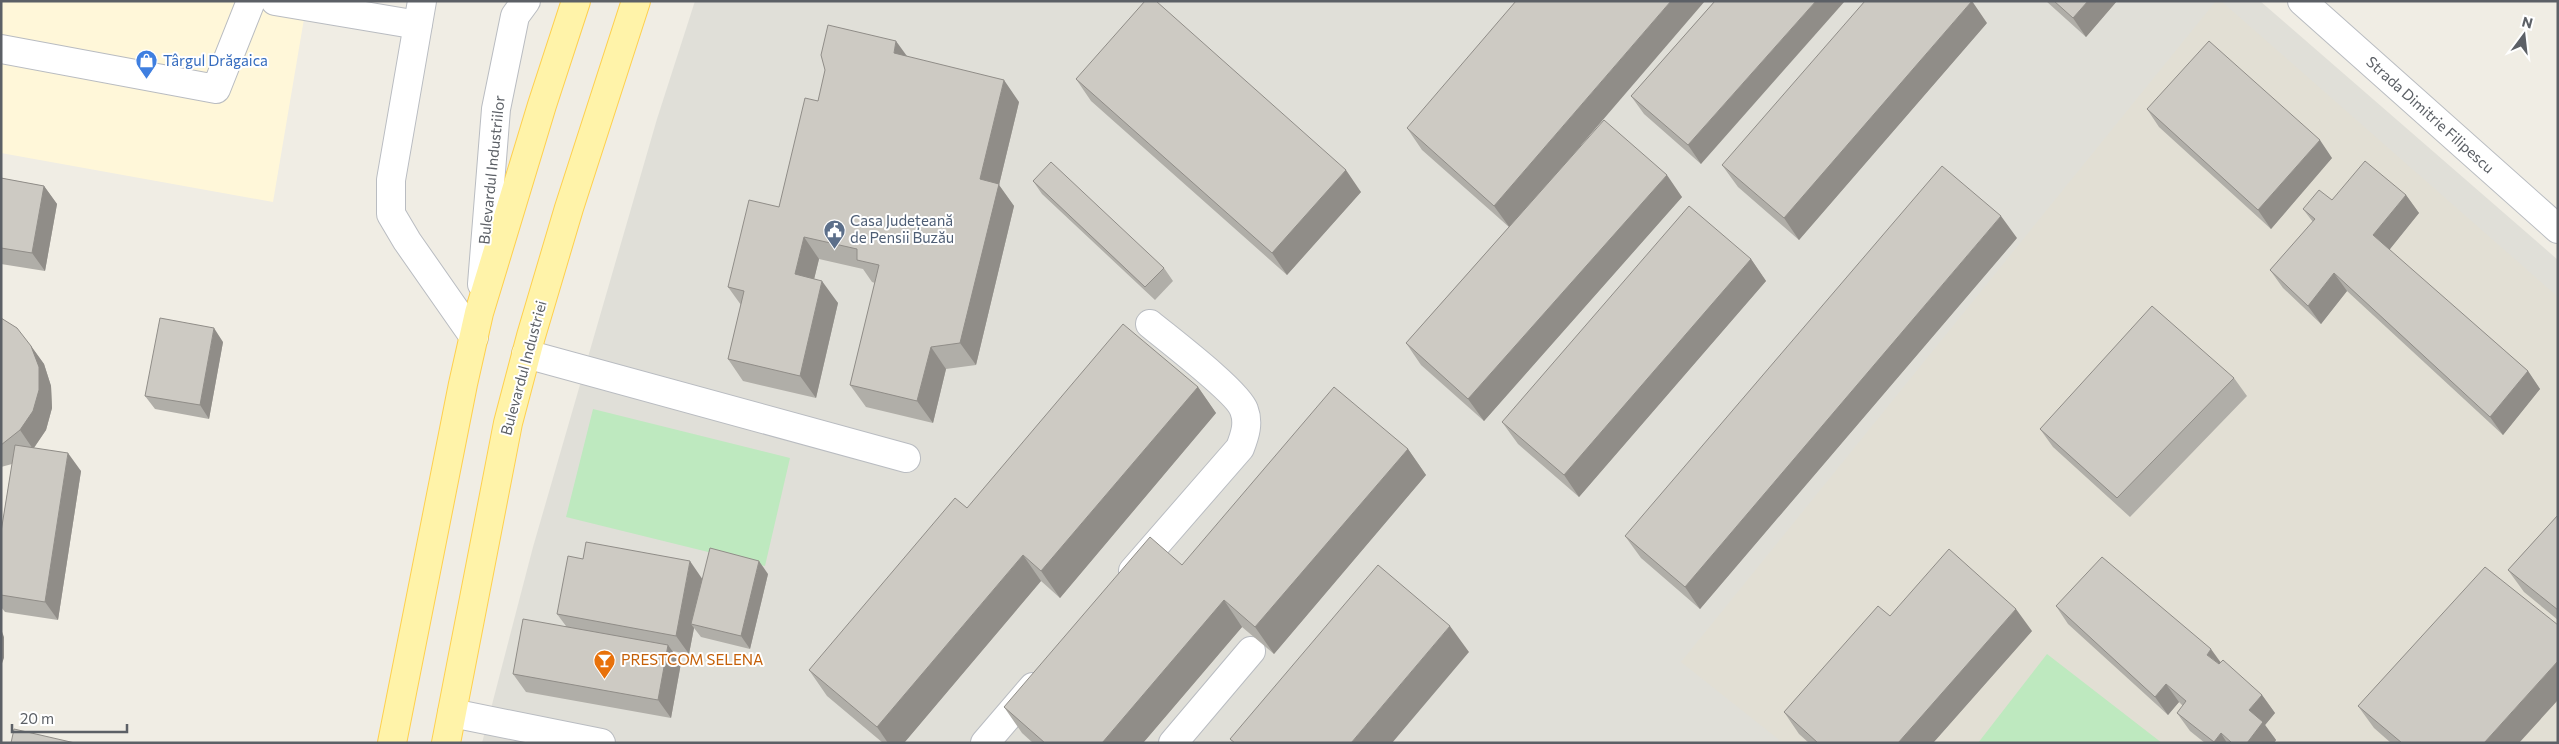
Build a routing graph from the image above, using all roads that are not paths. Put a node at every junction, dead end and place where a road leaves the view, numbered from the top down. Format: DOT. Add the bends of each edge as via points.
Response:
graph roads {
  1 [pos="251,1"];
  2 [pos="275,1"];
  3 [pos="526,1"];
  4 [pos="576,1"];
  5 [pos="636,1"];
  6 [pos="2302,1"];
  7 [pos="420,13"];
  8 [pos="1,49"];
  9 [pos="2558,229"];
  10 [pos="1150,324"];
  11 [pos="477,325"];
  12 [pos="526,354"];
  13 [pos="906,458"];
  14 [pos="1116,591"];
  15 [pos="1251,651"];
  16 [pos="1051,667"];
  17 [pos="452,713"];
  18 [pos="392,743"];
  19 [pos="446,743"];
  20 [pos="601,743"];
  21 [pos="985,743"];
  22 [pos="1173,743"];
  1 -- 8 [label="street" via="216,89"];
  2 -- 7 [label="street"];
  3 -- 11 [label="street, Bulevardul Industriilor" via="515,16 496,109"];
  4 -- 11 [label="main road"];
  5 -- 12 [label="main road, Bulevardul Industriei"];
  6 -- 9 [label="street, Strada Dimitrie Filipescu"];
  7 -- 11 [label="street" via="391,180 391,214 407,242"];
  10 -- 14 [label="street" via="1232,393 1244,410 1247,431 1240,448"];
  11 -- 18 [label="main road"];
  12 -- 13 [label="street"];
  12 -- 17 [label="main road, Bulevardul Industriei" via="508,423"];
  15 -- 22 [label="street"];
  16 -- 21 [label="street"];
  17 -- 19 [label="main road, Bulevardul Industriei"];
  17 -- 20 [label="street"];
}
